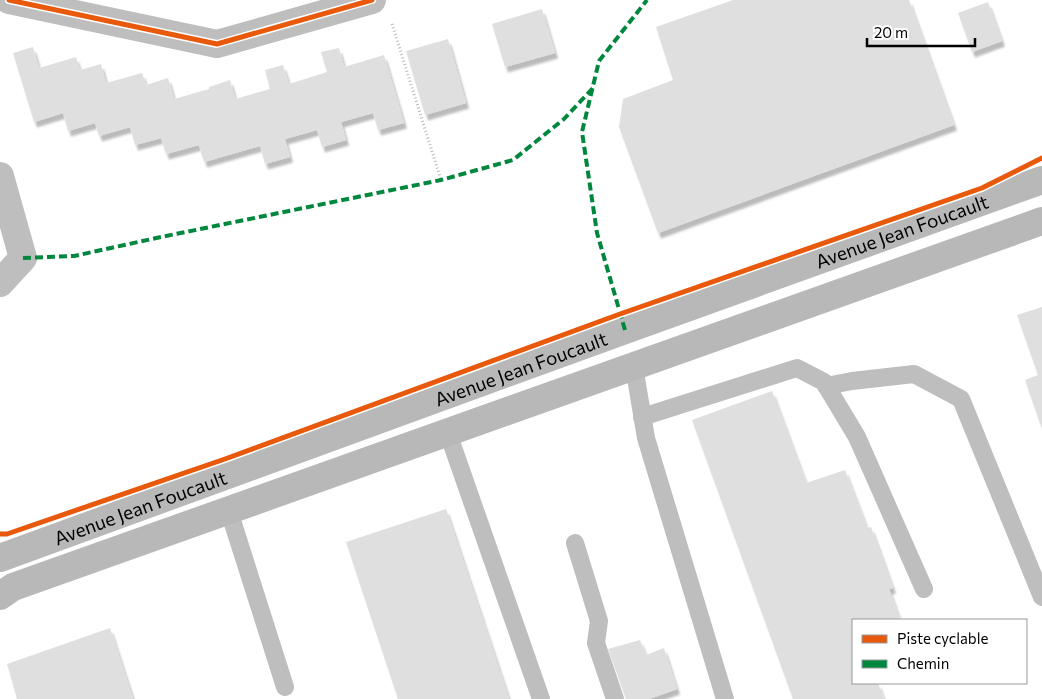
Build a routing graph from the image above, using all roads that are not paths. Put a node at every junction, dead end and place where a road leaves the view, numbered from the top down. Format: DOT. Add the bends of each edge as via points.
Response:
graph roads {
  1 [pos="9,0"];
  2 [pos="372,0"];
  3 [pos="0,176"];
  4 [pos="1042,180"];
  5 [pos="1042,221"];
  6 [pos="0,283"];
  7 [pos="634,366"];
  8 [pos="826,386"];
  9 [pos="642,418"];
  10 [pos="448,433"];
  11 [pos="228,511"];
  12 [pos="575,543"];
  13 [pos="0,558"];
  14 [pos="924,589"];
  15 [pos="0,596"];
  16 [pos="1042,596"];
  17 [pos="285,688"];
  18 [pos="541,699"];
  19 [pos="615,699"];
  20 [pos="725,699"];
  1 -- 2 [label="street" via="217,44"];
  3 -- 6 [label="street" via="23,258"];
  4 -- 13 [label="main road, Avenue Jean Foucault"];
  5 -- 7 [label="main road, Avenue Jean Foucault"];
  7 -- 9 [label="lane"];
  7 -- 10 [label="main road, Avenue Jean Foucault"];
  8 -- 9 [label="lane" via="797,368"];
  8 -- 14 [label="lane" via="857,437"];
  8 -- 16 [label="lane" via="914,374 961,399"];
  9 -- 20 [label="lane"];
  10 -- 11 [label="main road, Avenue Jean Foucault"];
  10 -- 18 [label="lane"];
  11 -- 15 [label="main road, Avenue Jean Foucault" via="13,587"];
  11 -- 17 [label="lane"];
  12 -- 19 [label="lane" via="599,621 596,643"];
}
